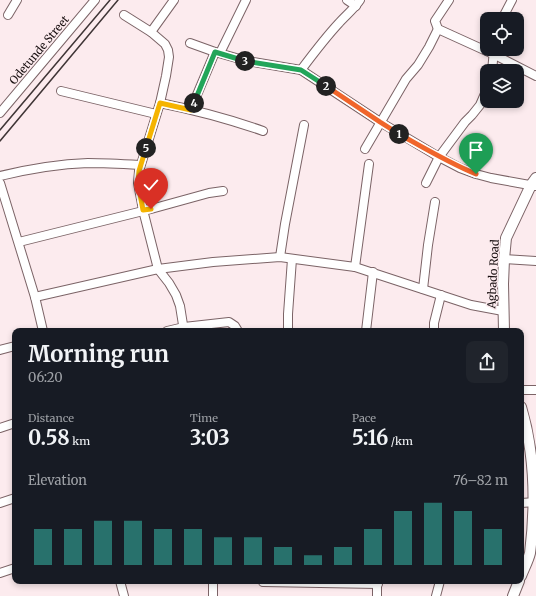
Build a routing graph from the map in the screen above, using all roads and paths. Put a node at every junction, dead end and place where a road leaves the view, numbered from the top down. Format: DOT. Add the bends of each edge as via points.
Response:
graph roads {
  1 [pos="17,0"];
  2 [pos="95,0"];
  3 [pos="174,0"];
  4 [pos="246,0"];
  5 [pos="347,0"];
  6 [pos="449,0"];
  7 [pos="512,0"];
  8 [pos="358,3"];
  9 [pos="506,12"];
  10 [pos="8,15"];
  11 [pos="124,15"];
  12 [pos="438,29"];
  13 [pos="151,32"];
  14 [pos="190,42"];
  15 [pos="480,46"];
  16 [pos="217,53"];
  17 [pos="501,56"];
  18 [pos="301,70"];
  19 [pos="536,76"];
  20 [pos="61,91"];
  21 [pos="160,103"];
  22 [pos="480,105"];
  23 [pos="191,110"];
  24 [pos="0,113"];
  25 [pos="156,114"];
  26 [pos="380,122"];
  27 [pos="304,125"];
  28 [pos="263,131"];
  29 [pos="365,149"];
  30 [pos="439,157"];
  31 [pos="369,164"];
  32 [pos="140,165"];
  33 [pos="0,176"];
  34 [pos="0,183"];
  35 [pos="426,183"];
  36 [pos="534,183"];
  37 [pos="223,191"];
  38 [pos="435,202"];
  39 [pos="143,210"];
  40 [pos="19,242"];
  41 [pos="280,257"];
  42 [pos="292,259"];
  43 [pos="504,259"];
  44 [pos="536,261"];
  45 [pos="355,267"];
  46 [pos="158,268"];
  47 [pos="373,272"];
  48 [pos="423,289"];
  49 [pos="441,295"];
  50 [pos="35,297"];
  51 [pos="503,311"];
  52 [pos="42,328"];
  53 [pos="184,328"];
  54 [pos="190,328"];
  55 [pos="236,328"];
  56 [pos="288,328"];
  57 [pos="366,328"];
  58 [pos="434,328"];
  59 [pos="504,328"];
  60 [pos="12,347"];
  61 [pos="0,350"];
  62 [pos="524,390"];
  63 [pos="536,390"];
  64 [pos="524,417"];
  65 [pos="12,424"];
  66 [pos="0,428"];
  67 [pos="536,484"];
  68 [pos="12,499"];
  69 [pos="536,502"];
  70 [pos="0,503"];
  71 [pos="524,503"];
  72 [pos="524,568"];
  73 [pos="12,569"];
  74 [pos="0,573"];
  75 [pos="121,584"];
  76 [pos="212,584"];
  77 [pos="377,584"];
  78 [pos="439,584"];
  79 [pos="518,584"];
  80 [pos="124,596"];
  81 [pos="213,596"];
  82 [pos="377,596"];
  83 [pos="436,596"];
  84 [pos="513,596"];
  1 -- 10 [label="street"];
  2 -- 24 [label="street, Odetunde Street"];
  3 -- 13 [label="street"];
  4 -- 16 [label="street"];
  5 -- 8 [label="street"];
  6 -- 12 [label="street" via="435,21"];
  7 -- 9 [label="street"];
  8 -- 18 [label="street" via="322,42"];
  11 -- 13 [label="street"];
  12 -- 15 [label="street"];
  12 -- 26 [label="street" via="418,65 406,79"];
  13 -- 21 [label="street" via="165,44 169,57"];
  14 -- 16 [label="street"];
  16 -- 18 [label="street"];
  16 -- 23 [label="street"];
  17 -- 19 [label="street"];
  18 -- 26 [label="street"];
  20 -- 25 [label="street"];
  21 -- 23 [label="street"];
  21 -- 25 [label="street"];
  22 -- 30 [label="street"];
  23 -- 28 [label="street"];
  25 -- 32 [label="street"];
  26 -- 29 [label="street"];
  26 -- 30 [label="street"];
  27 -- 41 [label="street"];
  30 -- 35 [label="street"];
  30 -- 36 [label="street" via="476,174"];
  31 -- 45 [label="street"];
  32 -- 33 [label="street" via="89,163"];
  32 -- 39 [label="street" via="138,183"];
  34 -- 40 [label="street"];
  36 -- 43 [label="main road, Agbado Road" via="506,238"];
  37 -- 39 [label="street"];
  38 -- 48 [label="street"];
  39 -- 40 [label="street"];
  39 -- 46 [label="street"];
  40 -- 50 [label="street"];
  41 -- 42 [label="street"];
  41 -- 46 [label="street"];
  42 -- 45 [label="street"];
  42 -- 56 [label="street"];
  43 -- 44 [label="street"];
  43 -- 51 [label="main road, Agbado Road"];
  45 -- 47 [label="street"];
  46 -- 50 [label="street"];
  46 -- 53 [label="street" via="176,295"];
  47 -- 48 [label="street"];
  47 -- 57 [label="street"];
  48 -- 49 [label="street"];
  49 -- 51 [label="street" via="471,305"];
  49 -- 58 [label="street"];
  50 -- 52 [label="street"];
  51 -- 59 [label="main road, Agbado Road"];
  54 -- 55 [label="street" via="229,322"];
  60 -- 61 [label="street"];
  62 -- 63 [label="street"];
  64 -- 67 [label="main road"];
  65 -- 66 [label="street"];
  67 -- 69 [label="main road"];
  68 -- 70 [label="street"];
  69 -- 71 [label="street"];
  69 -- 72 [label="main road" via="532,539"];
  73 -- 74 [label="street"];
  75 -- 80 [label="street"];
  76 -- 81 [label="street"];
  77 -- 82 [label="street"];
  78 -- 83 [label="street"];
  79 -- 84 [label="main road"];
}
